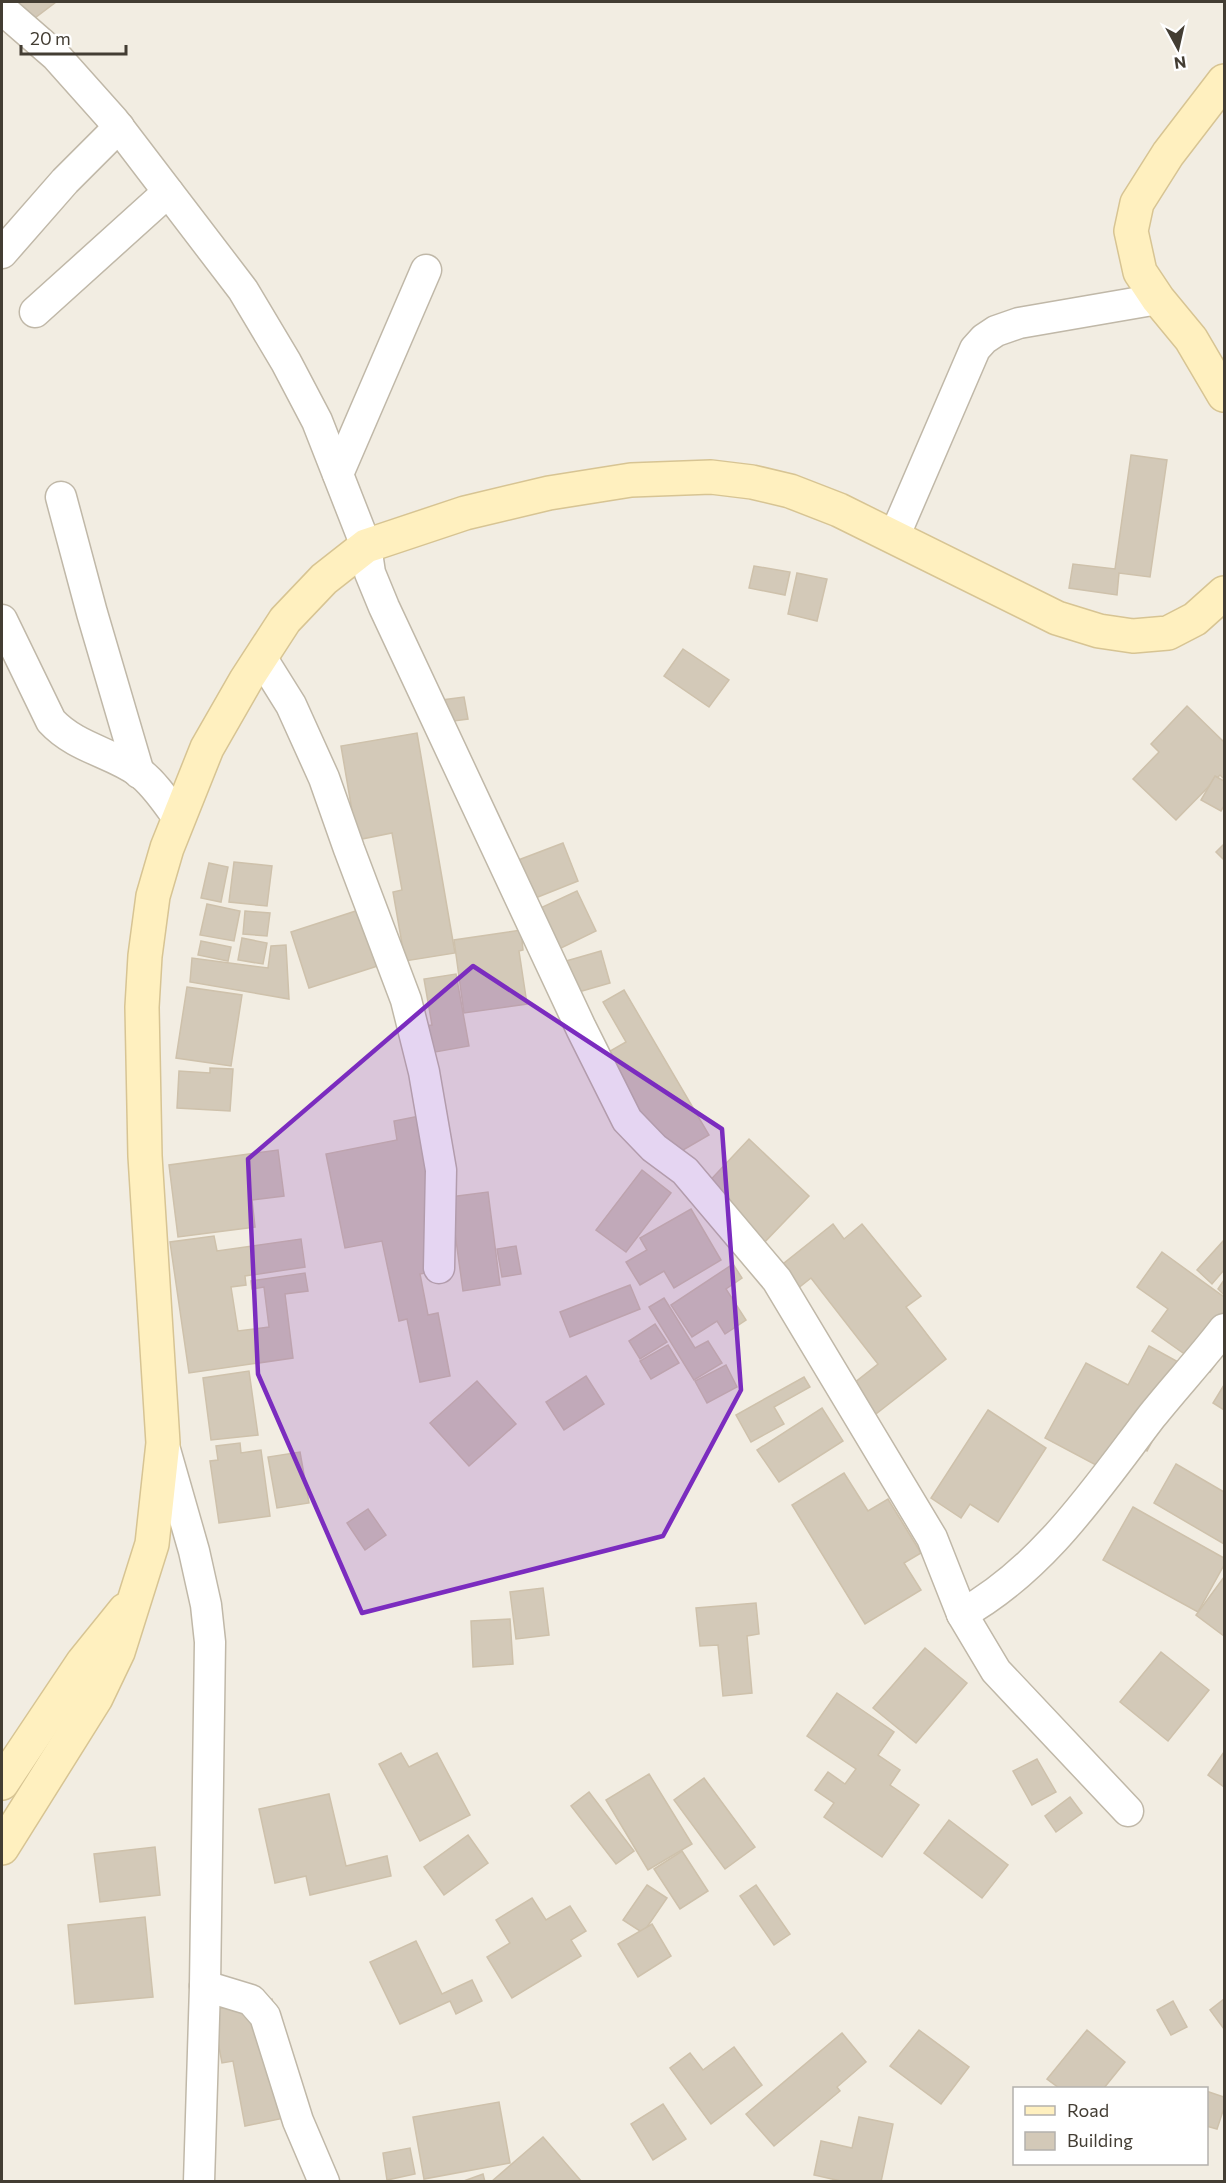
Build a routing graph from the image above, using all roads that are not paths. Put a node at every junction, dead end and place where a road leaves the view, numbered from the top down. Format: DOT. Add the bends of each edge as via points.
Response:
graph roads {
  1 [pos="4,16"];
  2 [pos="1224,81"];
  3 [pos="119,127"];
  4 [pos="168,192"];
  5 [pos="2,253"];
  6 [pos="426,270"];
  7 [pos="1158,298"];
  8 [pos="35,312"];
  9 [pos="1224,395"];
  10 [pos="338,474"];
  11 [pos="61,497"];
  12 [pos="894,537"];
  13 [pos="366,546"];
  14 [pos="1224,594"];
  15 [pos="2,620"];
  16 [pos="261,657"];
  17 [pos="139,772"];
  18 [pos="178,818"];
  19 [pos="439,1268"];
  20 [pos="1224,1329"];
  21 [pos="163,1443"];
  22 [pos="136,1597"];
  23 [pos="962,1614"];
  24 [pos="2,1783"];
  25 [pos="1128,1811"];
  26 [pos="2,1848"];
  27 [pos="205,1986"];
  28 [pos="199,2181"];
  29 [pos="324,2181"];
  1 -- 3 [label="street" via="57,56"];
  2 -- 7 [label="main road" via="1168,154 1137,203 1131,231 1140,272"];
  3 -- 4 [label="street"];
  3 -- 5 [label="street"];
  4 -- 8 [label="street"];
  4 -- 10 [label="street" via="243,290 276,344"];
  6 -- 10 [label="street"];
  7 -- 9 [label="main road" via="1191,339"];
  7 -- 12 [label="street" via="1019,323 984,339 975,349"];
  10 -- 13 [label="street"];
  11 -- 17 [label="street"];
  12 -- 13 [label="main road" via="790,491 711,477 631,480 549,494 465,513"];
  12 -- 14 [label="main road" via="1058,618 1099,631 1133,636 1168,633 1195,619"];
  13 -- 16 [label="main road" via="324,579 285,620"];
  13 -- 23 [label="street" via="370,573 384,607 627,1120 654,1149 685,1171 777,1281 932,1538"];
  15 -- 17 [label="street" via="51,722 63,734"];
  16 -- 18 [label="main road" via="207,748"];
  16 -- 19 [label="street" via="291,705 324,778 406,1000 424,1071 441,1170"];
  17 -- 18 [label="street"];
  18 -- 21 [label="main road" via="153,896 142,1007 145,1156"];
  20 -- 23 [label="street" via="1039,1555 1005,1586"];
  21 -- 22 [label="main road" via="152,1544"];
  21 -- 27 [label="street" via="194,1551 210,1642"];
  22 -- 24 [label="main road" via="83,1662"];
  22 -- 26 [label="main road" via="118,1652 96,1698"];
  23 -- 25 [label="street" via="996,1671"];
  27 -- 28 [label="street"];
  27 -- 29 [label="street" via="250,2000 265,2016 298,2121"];
}
